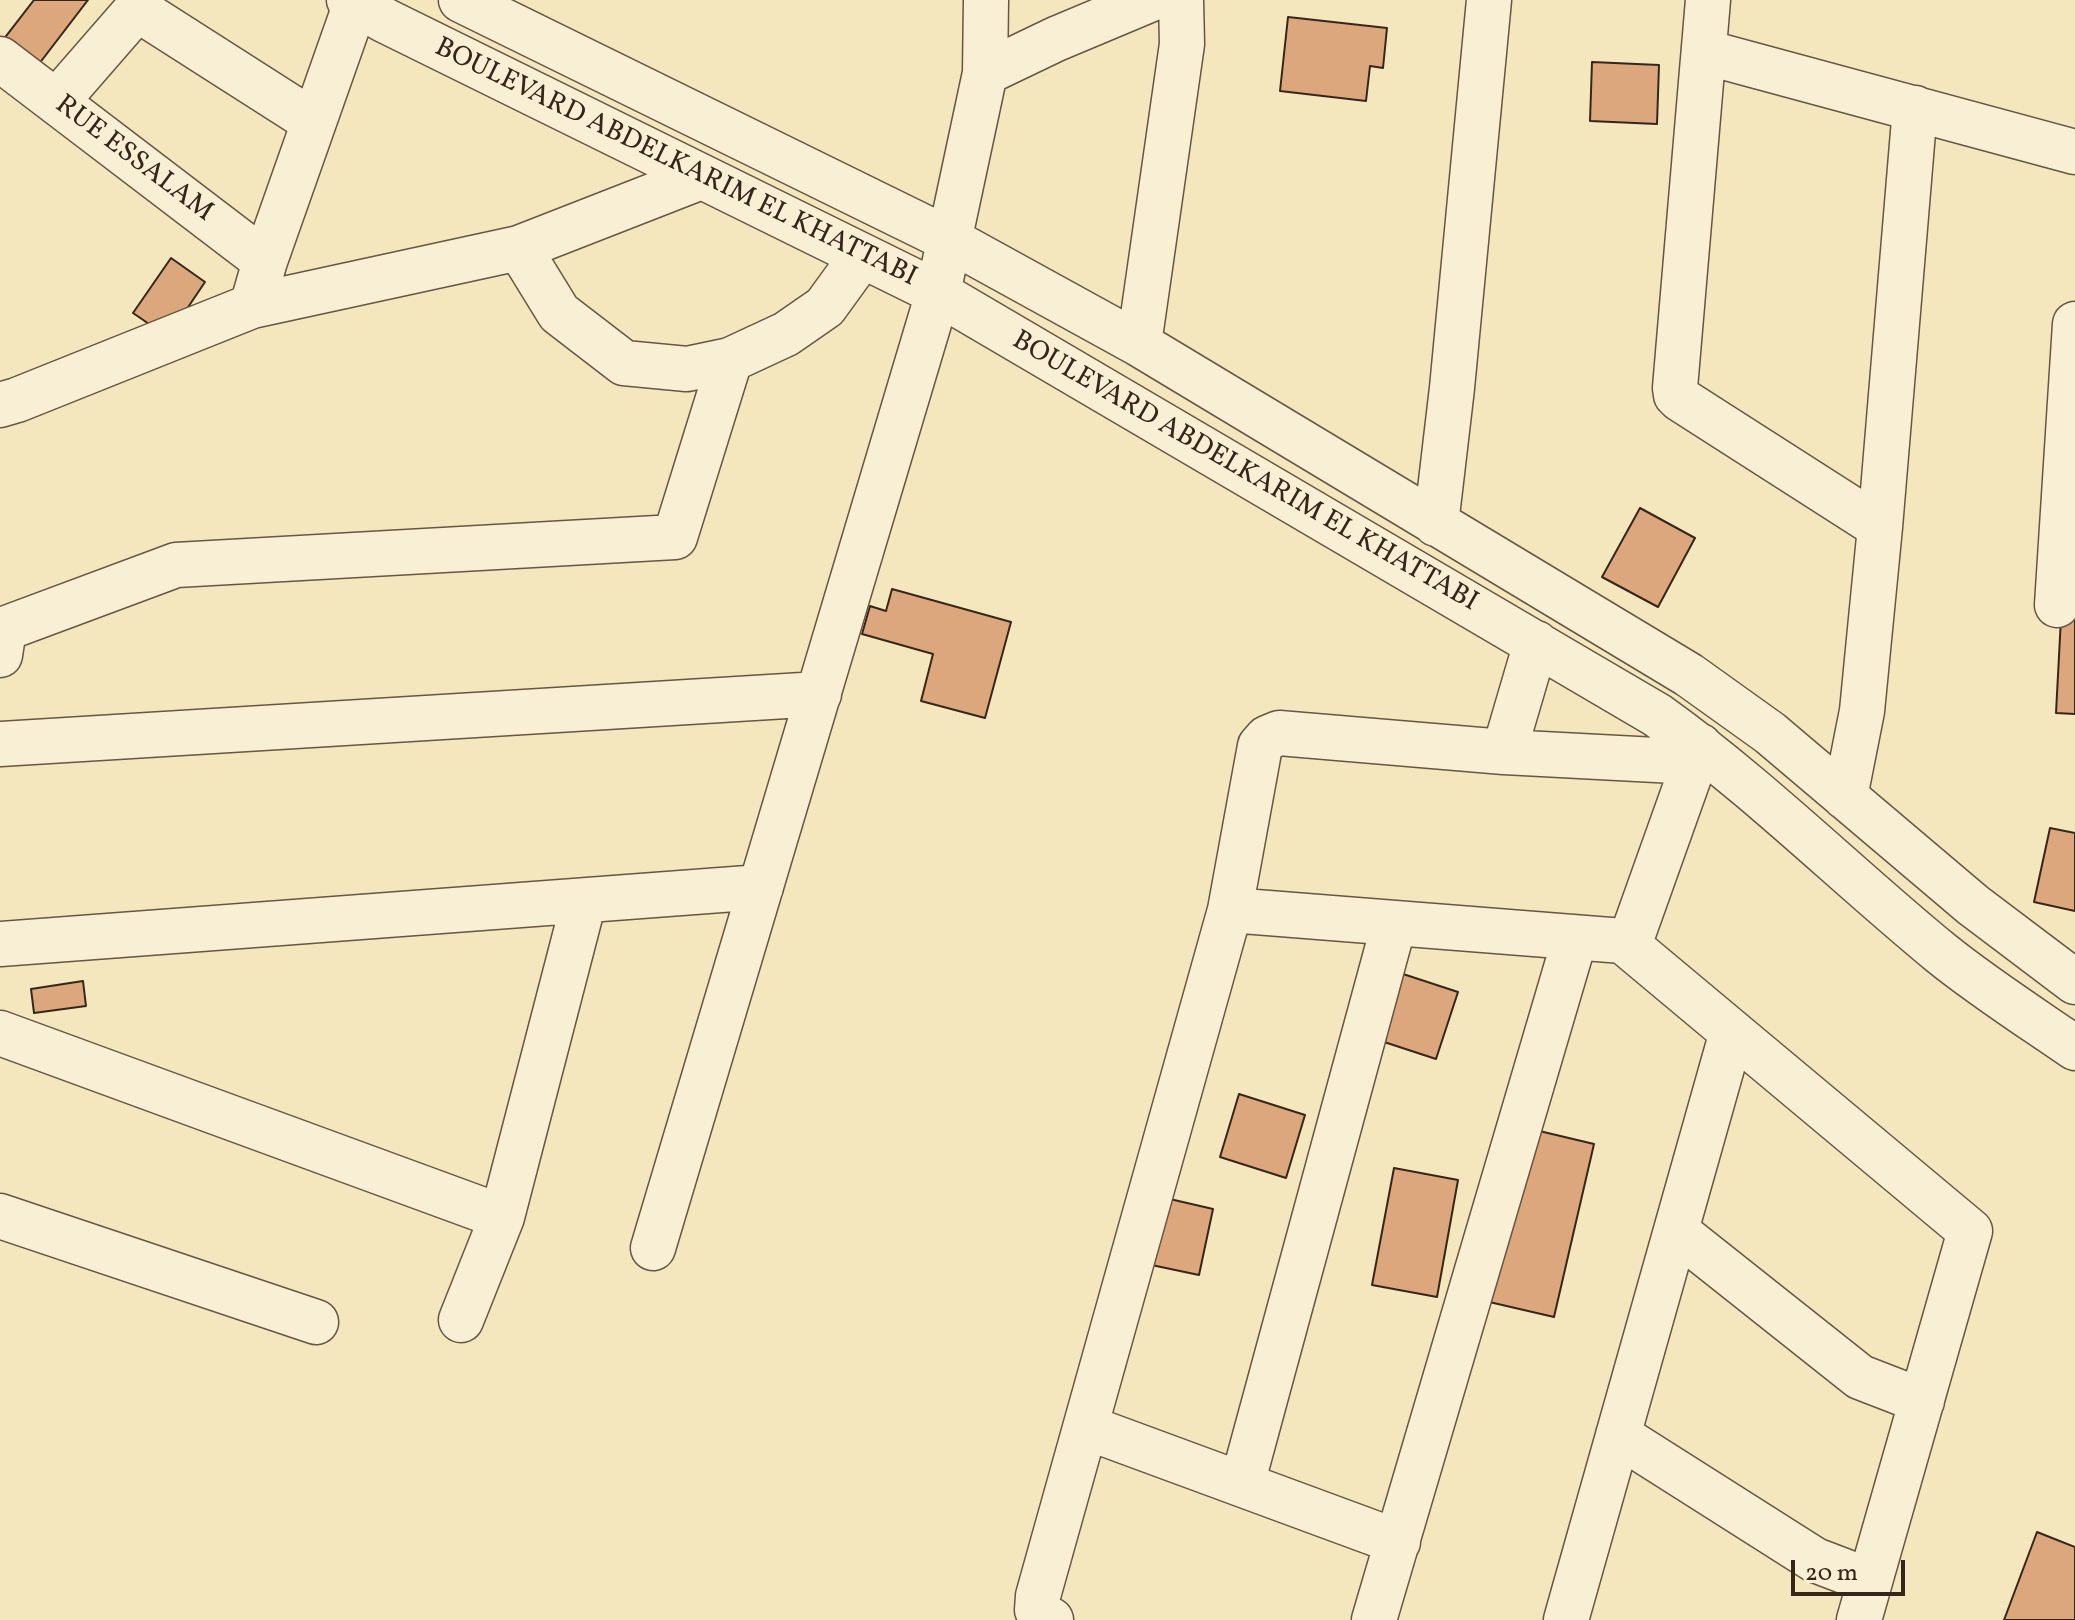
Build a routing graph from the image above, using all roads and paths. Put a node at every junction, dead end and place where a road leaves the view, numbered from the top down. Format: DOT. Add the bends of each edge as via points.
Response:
graph roads {
  1 [pos="461,0"];
  2 [pos="986,0"];
  3 [pos="1149,0"];
  4 [pos="1181,0"];
  5 [pos="1489,0"];
  6 [pos="1708,0"];
  7 [pos="354,1"];
  8 [pos="139,4"];
  9 [pos="1705,52"];
  10 [pos="0,59"];
  11 [pos="985,73"];
  12 [pos="57,101"];
  13 [pos="1915,108"];
  14 [pos="314,122"];
  15 [pos="2075,152"];
  16 [pos="701,177"];
  17 [pos="950,240"];
  18 [pos="519,248"];
  19 [pos="862,256"];
  20 [pos="265,261"];
  21 [pos="938,293"];
  22 [pos="252,306"];
  23 [pos="2075,324"];
  24 [pos="1139,344"];
  25 [pos="730,360"];
  26 [pos="0,405"];
  27 [pos="1436,524"];
  28 [pos="1880,527"];
  29 [pos="2057,605"];
  30 [pos="1536,643"];
  31 [pos="0,655"];
  32 [pos="819,694"];
  33 [pos="0,744"];
  34 [pos="1504,752"];
  35 [pos="1697,754"];
  36 [pos="1845,797"];
  37 [pos="761,887"];
  38 [pos="584,901"];
  39 [pos="1230,910"];
  40 [pos="1394,924"];
  41 [pos="1575,938"];
  42 [pos="1623,941"];
  43 [pos="0,944"];
  44 [pos="2075,982"];
  45 [pos="1732,1032"];
  46 [pos="0,1033"];
  47 [pos="2075,1048"];
  48 [pos="0,1216"];
  49 [pos="502,1217"];
  50 [pos="1676,1231"];
  51 [pos="653,1248"];
  52 [pos="461,1320"];
  53 [pos="316,1322"];
  54 [pos="1922,1401"];
  55 [pos="1086,1427"];
  56 [pos="1618,1435"];
  57 [pos="1242,1484"];
  58 [pos="1398,1542"];
  59 [pos="1865,1601"];
  60 [pos="1567,1619"];
  61 [pos="1051,1620"];
  62 [pos="1374,1620"];
  1 -- 17 [label="street, BOULEVARD ABDELKARIM EL KHATTABI"];
  2 -- 11 [label="street"];
  3 -- 11 [label="street"];
  4 -- 24 [label="street" via="1182,44"];
  5 -- 27 [label="street"];
  6 -- 9 [label="street"];
  7 -- 14 [label="street"];
  7 -- 16 [label="street, BOULEVARD ABDELKARIM EL KHATTABI"];
  8 -- 12 [label="street"];
  8 -- 14 [label="street"];
  9 -- 13 [label="street"];
  9 -- 28 [label="street" via="1676,395"];
  10 -- 12 [label="street, RUE ESSALAM"];
  11 -- 17 [label="street"];
  12 -- 20 [label="street, RUE ESSALAM"];
  13 -- 15 [label="street"];
  13 -- 28 [label="street"];
  14 -- 20 [label="street"];
  16 -- 18 [label="street"];
  16 -- 19 [label="street, BOULEVARD ABDELKARIM EL KHATTABI"];
  17 -- 21 [label="street"];
  17 -- 24 [label="street, BOULEVARD ABDELKARIM EL KHATTABI"];
  18 -- 22 [label="street"];
  18 -- 25 [label="street" via="559,313 624,363 687,369"];
  19 -- 21 [label="street, BOULEVARD ABDELKARIM EL KHATTABI"];
  19 -- 25 [label="street" via="825,307 786,334"];
  20 -- 22 [label="street"];
  21 -- 30 [label="street, BOULEVARD ABDELKARIM EL KHATTABI"];
  21 -- 32 [label="street"];
  22 -- 26 [label="street"];
  23 -- 29 [label="street"];
  24 -- 27 [label="street, BOULEVARD ABDELKARIM EL KHATTABI"];
  25 -- 31 [label="street" via="675,537 176,565 4,629"];
  27 -- 36 [label="street, BOULEVARD ABDELKARIM EL KHATTABI" via="1689,675 1770,733"];
  28 -- 36 [label="street" via="1862,711"];
  30 -- 34 [label="street"];
  30 -- 35 [label="street, BOULEVARD ABDELKARIM EL KHATTABI" via="1657,715"];
  32 -- 33 [label="street"];
  32 -- 37 [label="street"];
  34 -- 35 [label="street"];
  34 -- 39 [label="street" via="1279,733 1267,738 1260,746"];
  35 -- 42 [label="street" via="1633,934"];
  35 -- 47 [label="street, BOULEVARD ABDELKARIM EL KHATTABI" via="1944,955"];
  36 -- 44 [label="street, BOULEVARD ABDELKARIM EL KHATTABI"];
  37 -- 38 [label="street"];
  37 -- 51 [label="street"];
  38 -- 43 [label="street"];
  38 -- 49 [label="street"];
  39 -- 40 [label="street"];
  39 -- 55 [label="street"];
  40 -- 41 [label="street"];
  40 -- 57 [label="street"];
  41 -- 42 [label="street"];
  41 -- 58 [label="street"];
  42 -- 45 [label="street"];
  45 -- 50 [label="street"];
  45 -- 54 [label="street" via="1970,1231"];
  46 -- 49 [label="street"];
  48 -- 53 [label="street"];
  49 -- 52 [label="street"];
  50 -- 54 [label="street" via="1860,1377"];
  50 -- 56 [label="street"];
  54 -- 59 [label="street"];
  55 -- 57 [label="street"];
  55 -- 61 [label="street" via="1038,1596 1037,1610"];
  56 -- 59 [label="street" via="1815,1560"];
  56 -- 60 [label="street"];
  57 -- 58 [label="street"];
  58 -- 62 [label="street"];
}
